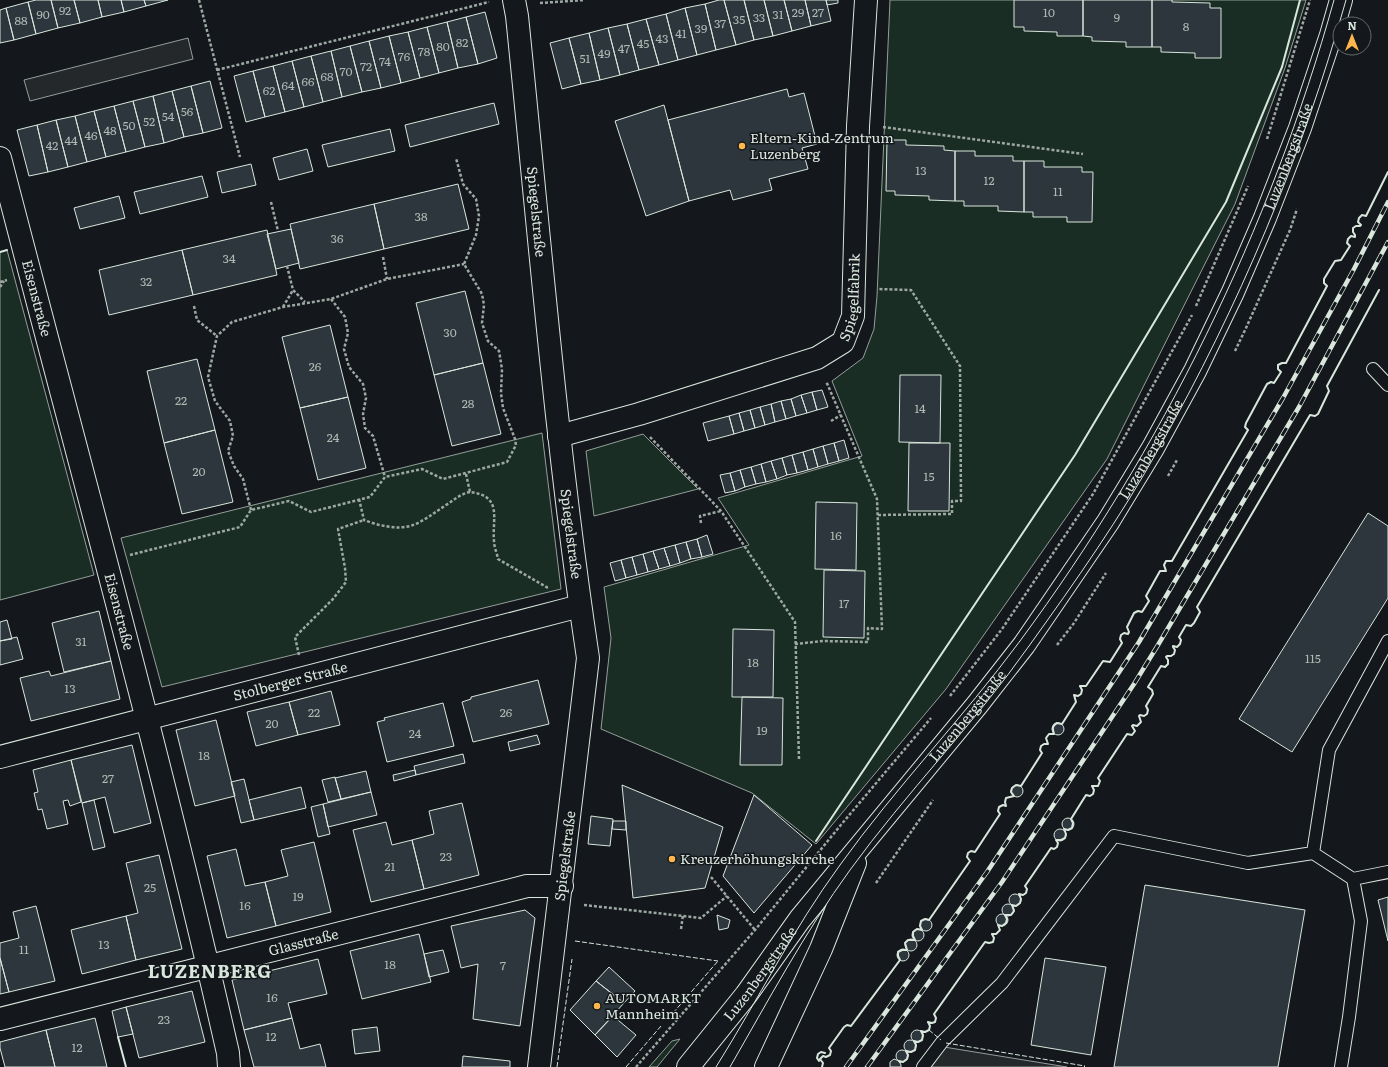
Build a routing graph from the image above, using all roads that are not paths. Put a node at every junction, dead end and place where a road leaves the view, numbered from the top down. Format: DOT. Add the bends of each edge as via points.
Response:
graph roads {
  1 [pos="866,0"];
  2 [pos="1341,0"];
  3 [pos="515,3"];
  4 [pos="0,158"];
  5 [pos="1372,369"];
  6 [pos="1388,385"];
  7 [pos="559,436"];
  8 [pos="580,606"];
  9 [pos="1388,641"];
  10 [pos="146,719"];
  11 [pos="0,757"];
  12 [pos="862,843"];
  13 [pos="1313,853"];
  14 [pos="1388,872"];
  15 [pos="1353,879"];
  16 [pos="562,886"];
  17 [pos="208,966"];
  18 [pos="0,1019"];
  19 [pos="229,1067"];
  20 [pos="539,1067"];
  21 [pos="688,1067"];
  22 [pos="766,1067"];
  23 [pos="923,1067"];
  24 [pos="1341,1067"];
  1 -- 7 [label="street, Spiegelfabrik" via="858,126 853,316 843,342 817,358 649,411"];
  2 -- 12 [label="street, Luzenbergstraße" via="1300,128 1266,218 1198,364 1153,448 1108,522 1024,645"];
  3 -- 7 [label="street, Spiegelstraße"];
  4 -- 10 [label="street, Eisenstraße"];
  5 -- 6 [label="lane"];
  7 -- 8 [label="street, Spiegelstraße"];
  8 -- 10 [label="street, Stolberger Straße"];
  8 -- 16 [label="street, Spiegelstraße" via="588,658"];
  9 -- 13 [label="lane" via="1329,750"];
  10 -- 11 [label="street, Stolberger Straße"];
  10 -- 17 [label="street, Eisenstraße"];
  12 -- 21 [label="street, Luzenbergstraße" via="800,919 746,995"];
  12 -- 22 [label="street, Luzenbergstraße" via="821,949"];
  13 -- 15 [label="lane"];
  13 -- 23 [label="lane" via="1248,863 1114,836 1002,983 942,1042"];
  14 -- 15 [label="lane"];
  15 -- 24 [label="lane" via="1361,921"];
  16 -- 17 [label="street, Glasstraße" via="527,886"];
  16 -- 20 [label="street, Spiegelstraße"];
  17 -- 18 [label="street, Glasstraße"];
  17 -- 19 [label="street, Eisenstraße"];
}
